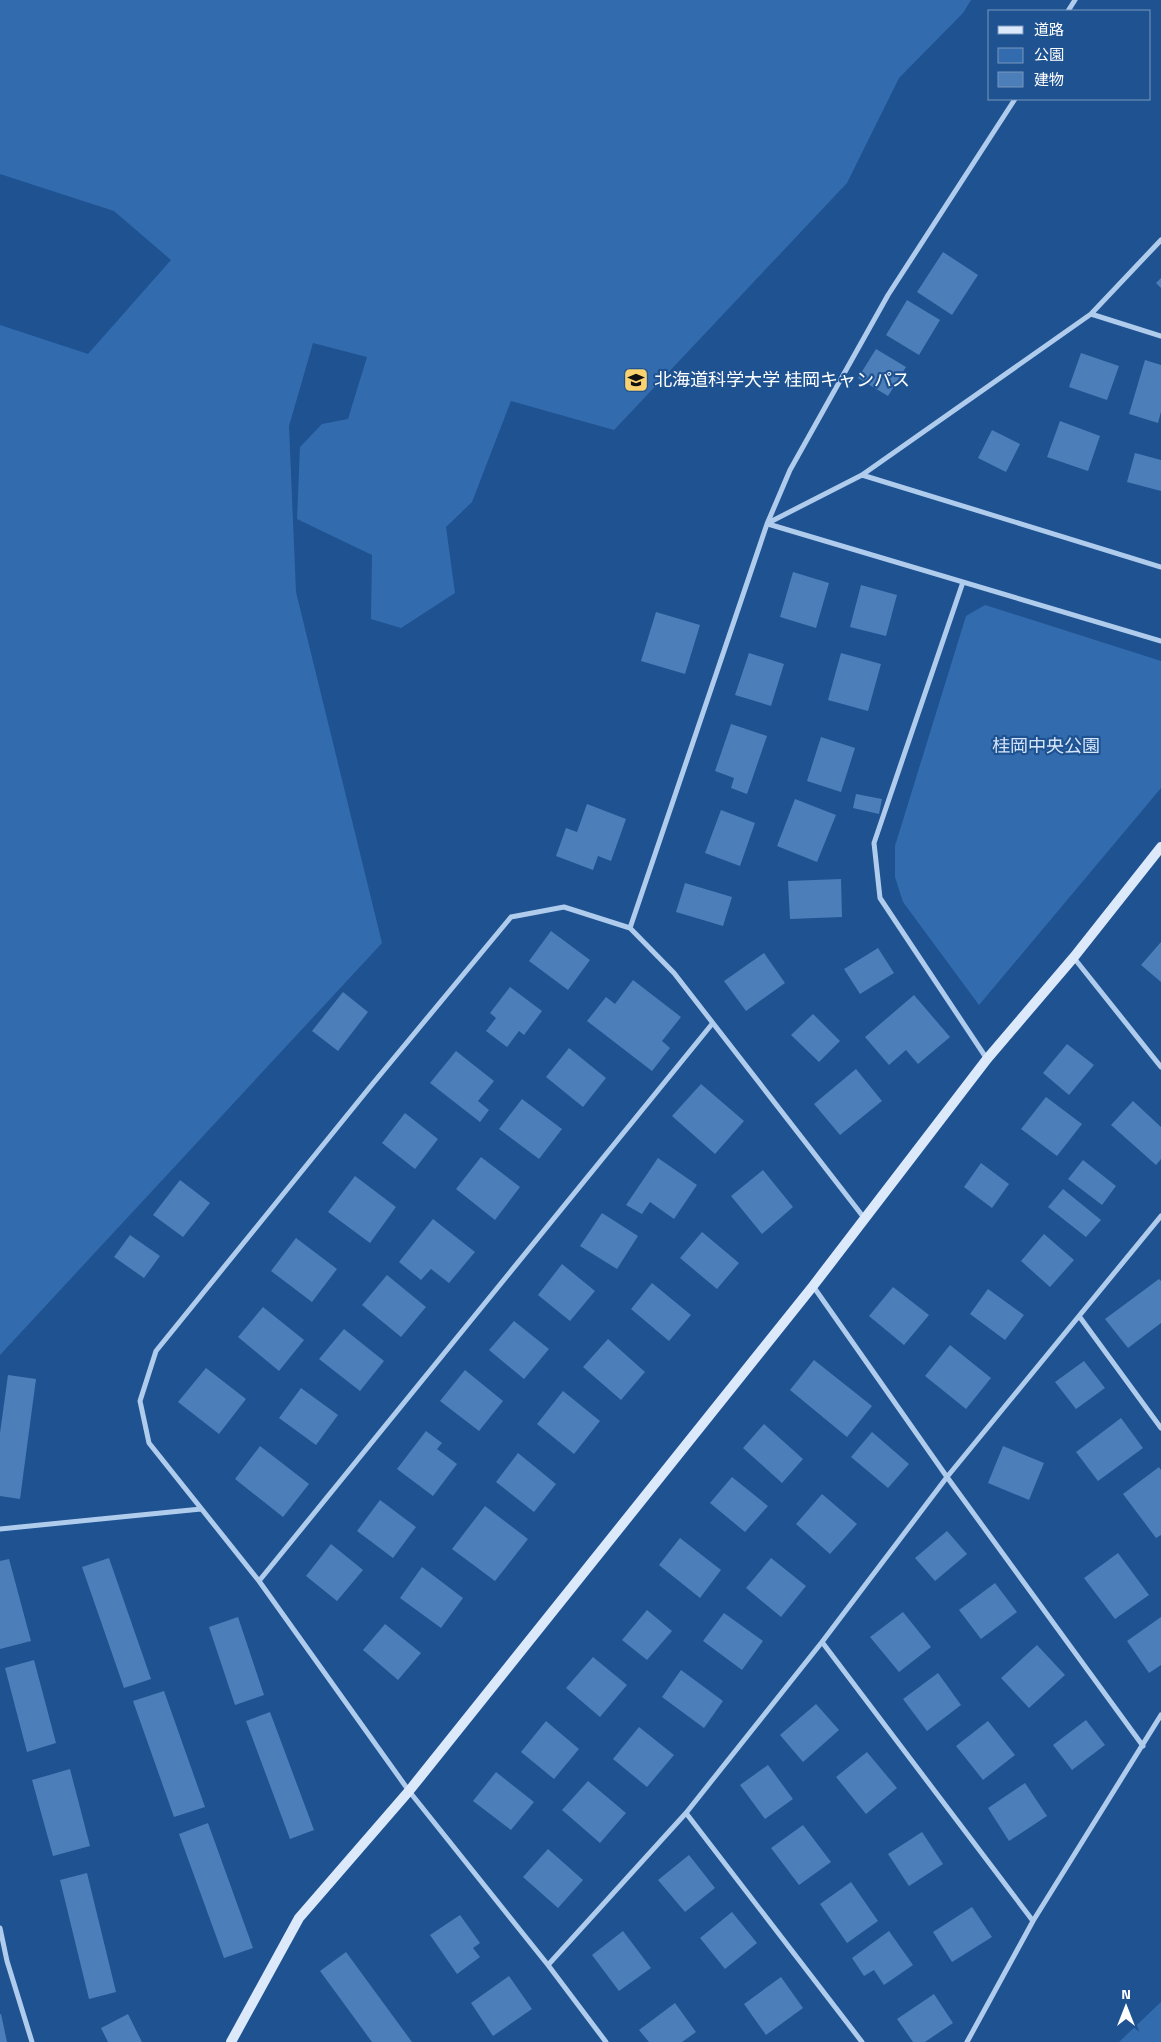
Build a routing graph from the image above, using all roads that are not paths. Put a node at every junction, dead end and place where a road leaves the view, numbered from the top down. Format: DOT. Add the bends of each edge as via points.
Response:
graph roads {
  1 [pos="1014,100"];
  2 [pos="1161,240"];
  3 [pos="1091,314"];
  4 [pos="1161,336"];
  5 [pos="862,476"];
  6 [pos="767,524"];
  7 [pos="1161,567"];
  8 [pos="963,582"];
  9 [pos="1161,641"];
  10 [pos="1161,847"];
  11 [pos="630,928"];
  12 [pos="1074,957"];
  13 [pos="712,1024"];
  14 [pos="987,1059"];
  15 [pos="1161,1067"];
  16 [pos="1161,1216"];
  17 [pos="865,1218"];
  18 [pos="813,1286"];
  19 [pos="1078,1316"];
  20 [pos="1161,1428"];
  21 [pos="947,1477"];
  22 [pos="200,1509"];
  23 [pos="0,1529"];
  24 [pos="259,1581"];
  25 [pos="822,1642"];
  26 [pos="1161,1716"];
  27 [pos="1143,1746"];
  28 [pos="409,1791"];
  29 [pos="686,1813"];
  30 [pos="1033,1921"];
  31 [pos="0,1928"];
  32 [pos="548,1965"];
  33 [pos="32,2042"];
  34 [pos="231,2042"];
  35 [pos="606,2042"];
  36 [pos="862,2042"];
  37 [pos="967,2042"];
  1 -- 6 [label="street" via="888,295 790,470"];
  2 -- 3 [label="street"];
  3 -- 4 [label="street"];
  3 -- 5 [label="street"];
  5 -- 6 [label="street"];
  5 -- 7 [label="street"];
  6 -- 8 [label="street"];
  6 -- 11 [label="street"];
  8 -- 9 [label="street"];
  8 -- 14 [label="street" via="874,843 880,898"];
  10 -- 12 [label="street"];
  11 -- 13 [label="street" via="674,973"];
  11 -- 22 [label="street" via="564,907 511,917 156,1351 140,1401 149,1443"];
  12 -- 14 [label="street"];
  12 -- 15 [label="street"];
  13 -- 17 [label="street"];
  13 -- 24 [label="street"];
  14 -- 17 [label="street"];
  16 -- 19 [label="street"];
  17 -- 18 [label="street"];
  18 -- 21 [label="street"];
  18 -- 28 [label="street"];
  19 -- 20 [label="street"];
  19 -- 21 [label="street"];
  21 -- 25 [label="street"];
  21 -- 27 [label="street"];
  22 -- 23 [label="street"];
  22 -- 24 [label="street"];
  24 -- 28 [label="street"];
  25 -- 29 [label="street"];
  25 -- 30 [label="street"];
  26 -- 27 [label="street"];
  27 -- 30 [label="street"];
  28 -- 32 [label="street"];
  28 -- 34 [label="street" via="299,1918"];
  29 -- 32 [label="street"];
  29 -- 36 [label="street"];
  30 -- 37 [label="street"];
  31 -- 33 [label="street"];
  32 -- 35 [label="street"];
}
